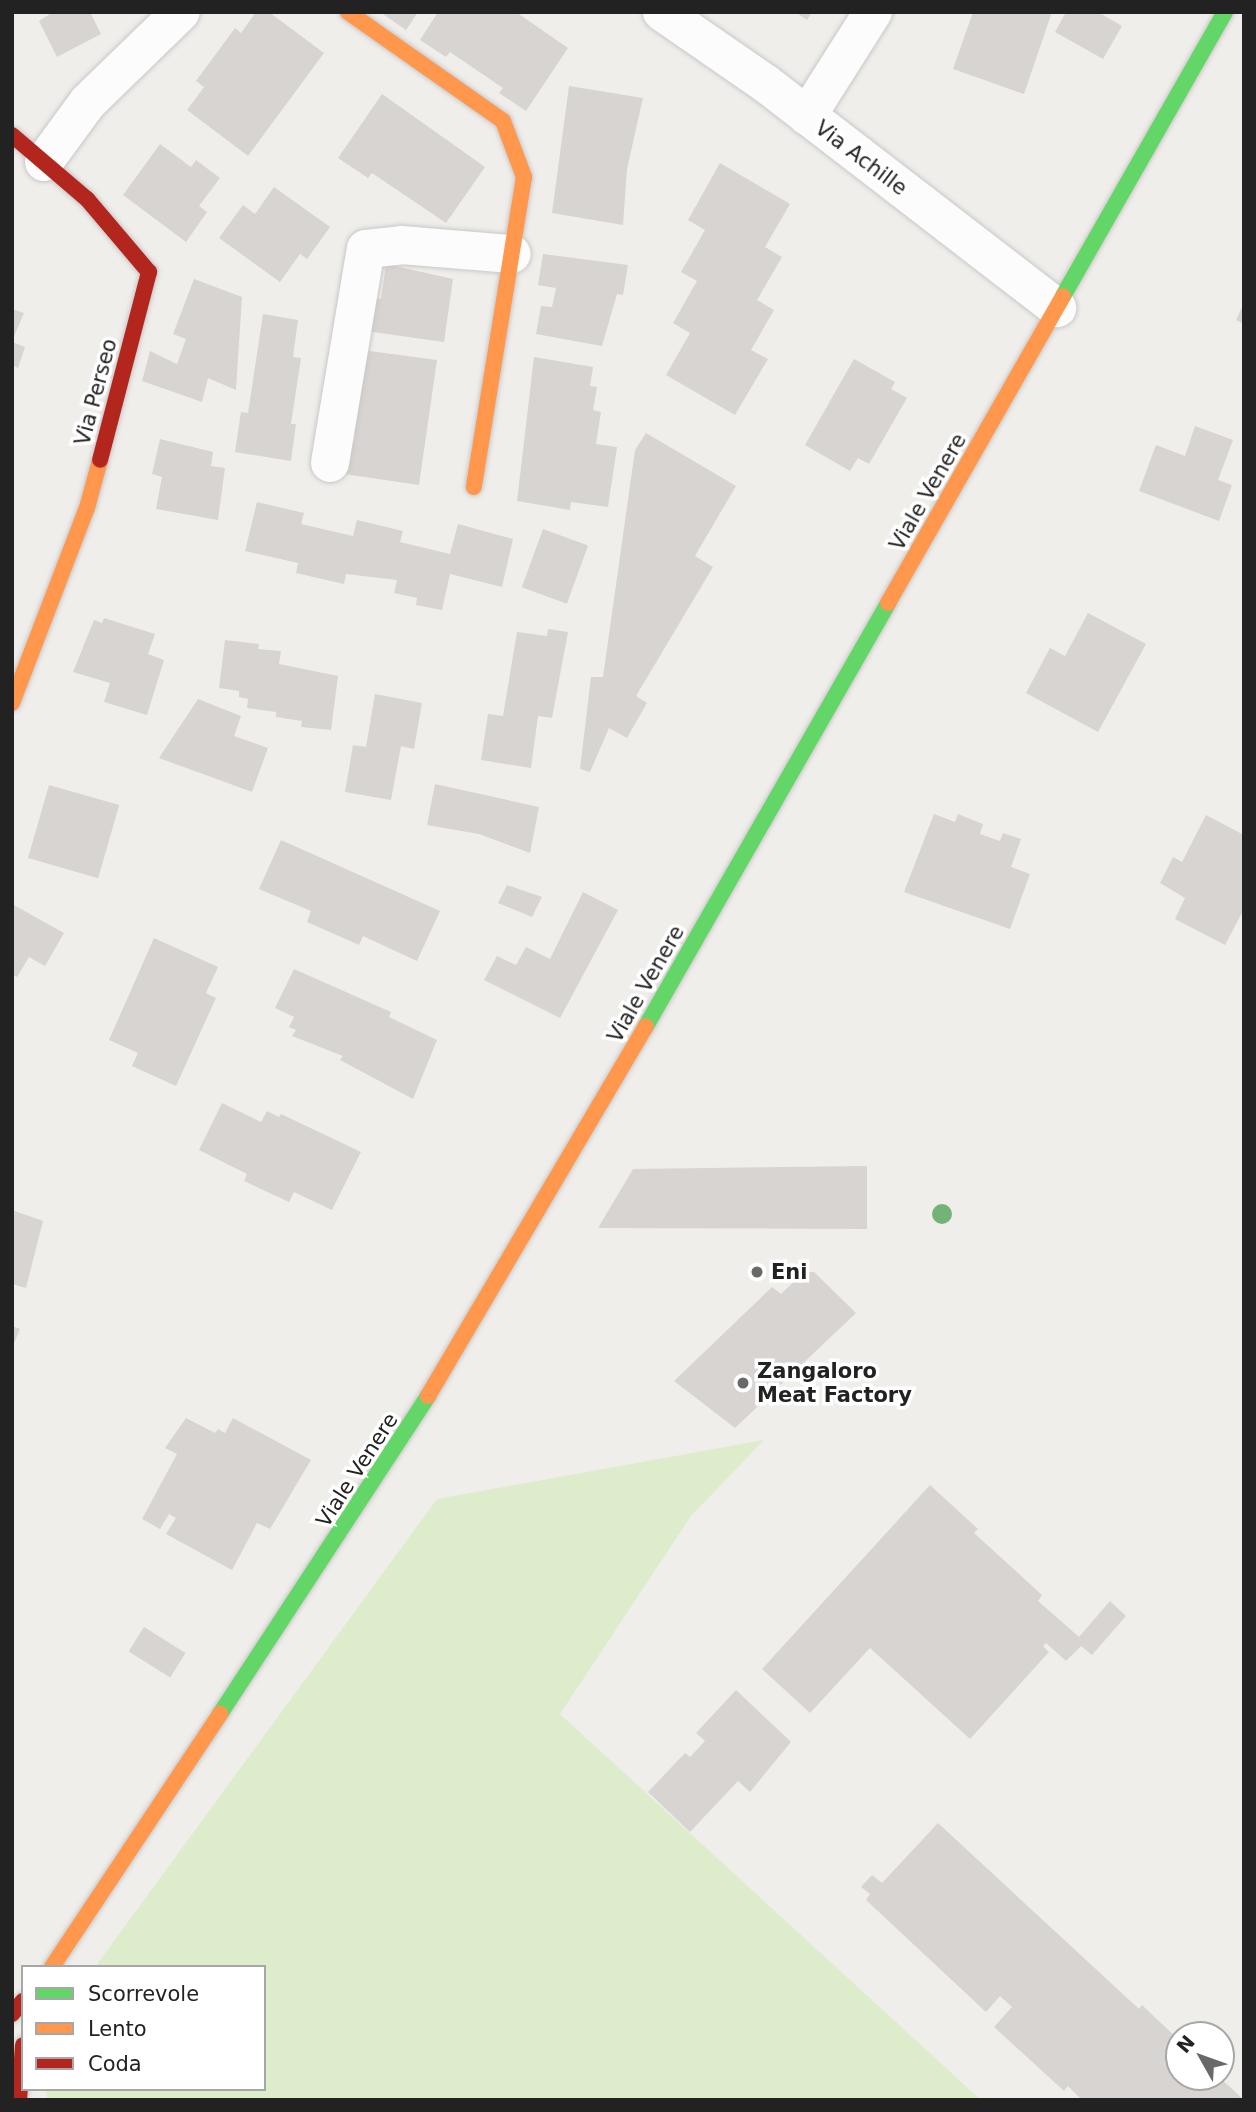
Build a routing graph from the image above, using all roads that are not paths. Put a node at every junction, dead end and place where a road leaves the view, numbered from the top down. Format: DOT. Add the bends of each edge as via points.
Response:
graph roads {
  1 [pos="181,12"];
  2 [pos="348,12"];
  3 [pos="662,12"];
  4 [pos="873,12"];
  5 [pos="1225,12"];
  6 [pos="807,116"];
  7 [pos="12,135"];
  8 [pos="44,162"];
  9 [pos="512,254"];
  10 [pos="1057,309"];
  11 [pos="330,463"];
  12 [pos="474,487"];
  13 [pos="12,703"];
  14 [pos="61,1959"];
  15 [pos="21,2072"];
  16 [pos="19,2100"];
  1 -- 8 [label="street" via="88,102"];
  2 -- 9 [label="street" via="503,121 524,177"];
  3 -- 6 [label="street, Via Achille"];
  4 -- 6 [label="street"];
  5 -- 10 [label="street, Viale Venere"];
  6 -- 10 [label="street, Via Achille"];
  7 -- 8 [label="street, Via Perseo"];
  8 -- 13 [label="street, Via Perseo" via="87,199 149,272 87,508"];
  9 -- 11 [label="street" via="402,245 366,249"];
  9 -- 12 [label="street"];
  10 -- 14 [label="street, Viale Venere" via="674,979 398,1447"];
  15 -- 16 [label="street"];
}
